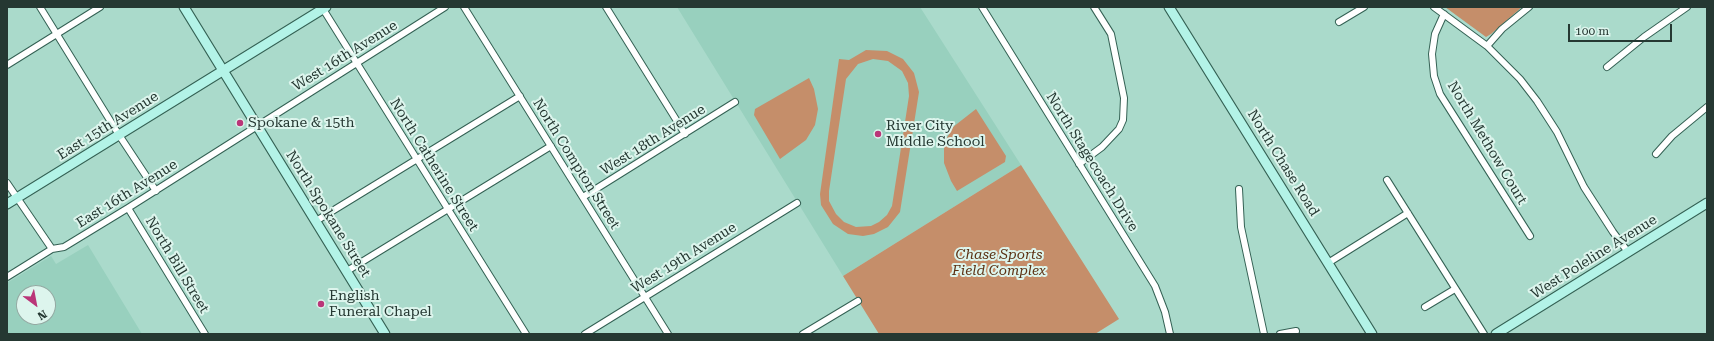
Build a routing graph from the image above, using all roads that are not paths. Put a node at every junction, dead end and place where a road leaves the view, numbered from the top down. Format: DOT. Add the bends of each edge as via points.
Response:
graph roads {
  1 [pos="40,7"];
  2 [pos="100,7"];
  3 [pos="184,7"];
  4 [pos="445,7"];
  5 [pos="464,7"];
  6 [pos="606,7"];
  7 [pos="982,7"];
  8 [pos="1094,7"];
  9 [pos="1169,7"];
  10 [pos="1364,7"];
  11 [pos="1434,7"];
  12 [pos="1529,7"];
  13 [pos="1687,7"];
  14 [pos="325,8"];
  15 [pos="1444,14"];
  16 [pos="1339,22"];
  17 [pos="57,34"];
  18 [pos="1487,46"];
  19 [pos="356,63"];
  20 [pos="7,65"];
  21 [pos="1607,67"];
  22 [pos="223,71"];
  23 [pos="520,96"];
  24 [pos="736,102"];
  25 [pos="1707,107"];
  26 [pos="258,125"];
  27 [pos="685,134"];
  28 [pos="119,135"];
  29 [pos="551,146"];
  30 [pos="1656,154"];
  31 [pos="416,159"];
  32 [pos="1079,164"];
  33 [pos="1387,180"];
  34 [pos="7,183"];
  35 [pos="1239,189"];
  36 [pos="156,191"];
  37 [pos="583,197"];
  38 [pos="17,198"];
  39 [pos="797,203"];
  40 [pos="1707,203"];
  41 [pos="7,204"];
  42 [pos="128,208"];
  43 [pos="448,209"];
  44 [pos="1408,213"];
  45 [pos="316,221"];
  46 [pos="1530,236"];
  47 [pos="52,249"];
  48 [pos="1628,252"];
  49 [pos="1328,263"];
  50 [pos="347,271"];
  51 [pos="7,277"];
  52 [pos="1455,289"];
  53 [pos="644,297"];
  54 [pos="858,301"];
  55 [pos="1425,307"];
  56 [pos="1296,330"];
  57 [pos="812,332"];
  58 [pos="205,334"];
  59 [pos="385,334"];
  60 [pos="526,334"];
  61 [pos="585,334"];
  62 [pos="668,334"];
  63 [pos="803,334"];
  64 [pos="1170,334"];
  65 [pos="1264,334"];
  66 [pos="1280,334"];
  67 [pos="1372,334"];
  68 [pos="1484,334"];
  69 [pos="1496,334"];
  1 -- 17 [label="street"];
  2 -- 17 [label="street"];
  3 -- 22 [label="street, North Spokane Street"];
  4 -- 19 [label="street, West 16th Avenue"];
  5 -- 23 [label="street, North Compton Street"];
  6 -- 27 [label="street"];
  7 -- 32 [label="street, North Stagecoach Drive"];
  8 -- 32 [label="street" via="1111,34 1124,98 1123,120 1119,129 1102,147"];
  9 -- 49 [label="street, North Chase Road"];
  10 -- 16 [label="street"];
  11 -- 15 [label="street"];
  12 -- 18 [label="street" via="1502,29"];
  13 -- 21 [label="street"];
  14 -- 19 [label="street, North Catherine Street"];
  14 -- 22 [label="street, East 15th Avenue"];
  15 -- 18 [label="street"];
  15 -- 46 [label="street, North Methow Court" via="1434,34 1432,54 1434,76 1440,94"];
  17 -- 20 [label="street"];
  17 -- 28 [label="street"];
  18 -- 48 [label="street" via="1537,101 1558,132 1584,186 1612,232"];
  19 -- 26 [label="street, West 16th Avenue"];
  19 -- 31 [label="street, North Catherine Street"];
  22 -- 26 [label="street, North Spokane Street"];
  22 -- 28 [label="street, East 15th Avenue"];
  23 -- 29 [label="street, North Compton Street"];
  23 -- 31 [label="street"];
  24 -- 27 [label="street, West 18th Avenue"];
  25 -- 30 [label="street" via="1672,136"];
  26 -- 36 [label="street, East 16th Avenue"];
  26 -- 45 [label="street, North Spokane Street"];
  27 -- 37 [label="street, West 18th Avenue"];
  28 -- 36 [label="street"];
  28 -- 38 [label="street, East 15th Avenue"];
  29 -- 37 [label="street, North Compton Street"];
  29 -- 43 [label="street"];
  31 -- 43 [label="street, North Catherine Street"];
  31 -- 45 [label="street"];
  32 -- 64 [label="street, North Stagecoach Drive" via="1155,286"];
  33 -- 44 [label="street"];
  34 -- 38 [label="street"];
  35 -- 65 [label="street" via="1241,227"];
  36 -- 42 [label="street, East 16th Avenue"];
  37 -- 53 [label="street, North Compton Street"];
  38 -- 41 [label="street, East 15th Avenue"];
  38 -- 47 [label="street"];
  39 -- 53 [label="street, West 19th Avenue"];
  40 -- 48 [label="street, West Poleline Avenue"];
  42 -- 47 [label="street, East 16th Avenue" via="64,247"];
  42 -- 58 [label="street, North Bill Street"];
  43 -- 50 [label="street"];
  43 -- 60 [label="street, North Catherine Street"];
  44 -- 49 [label="street"];
  44 -- 52 [label="street"];
  45 -- 50 [label="street, North Spokane Street"];
  47 -- 51 [label="street, East 16th Avenue"];
  48 -- 69 [label="street, West Poleline Avenue"];
  49 -- 67 [label="street, North Chase Road"];
  50 -- 59 [label="street, North Spokane Street"];
  52 -- 55 [label="street"];
  52 -- 68 [label="street"];
  53 -- 61 [label="street, West 19th Avenue"];
  53 -- 62 [label="street, North Compton Street"];
  54 -- 57 [label="street"];
  56 -- 66 [label="street"];
  57 -- 63 [label="street"];
}
